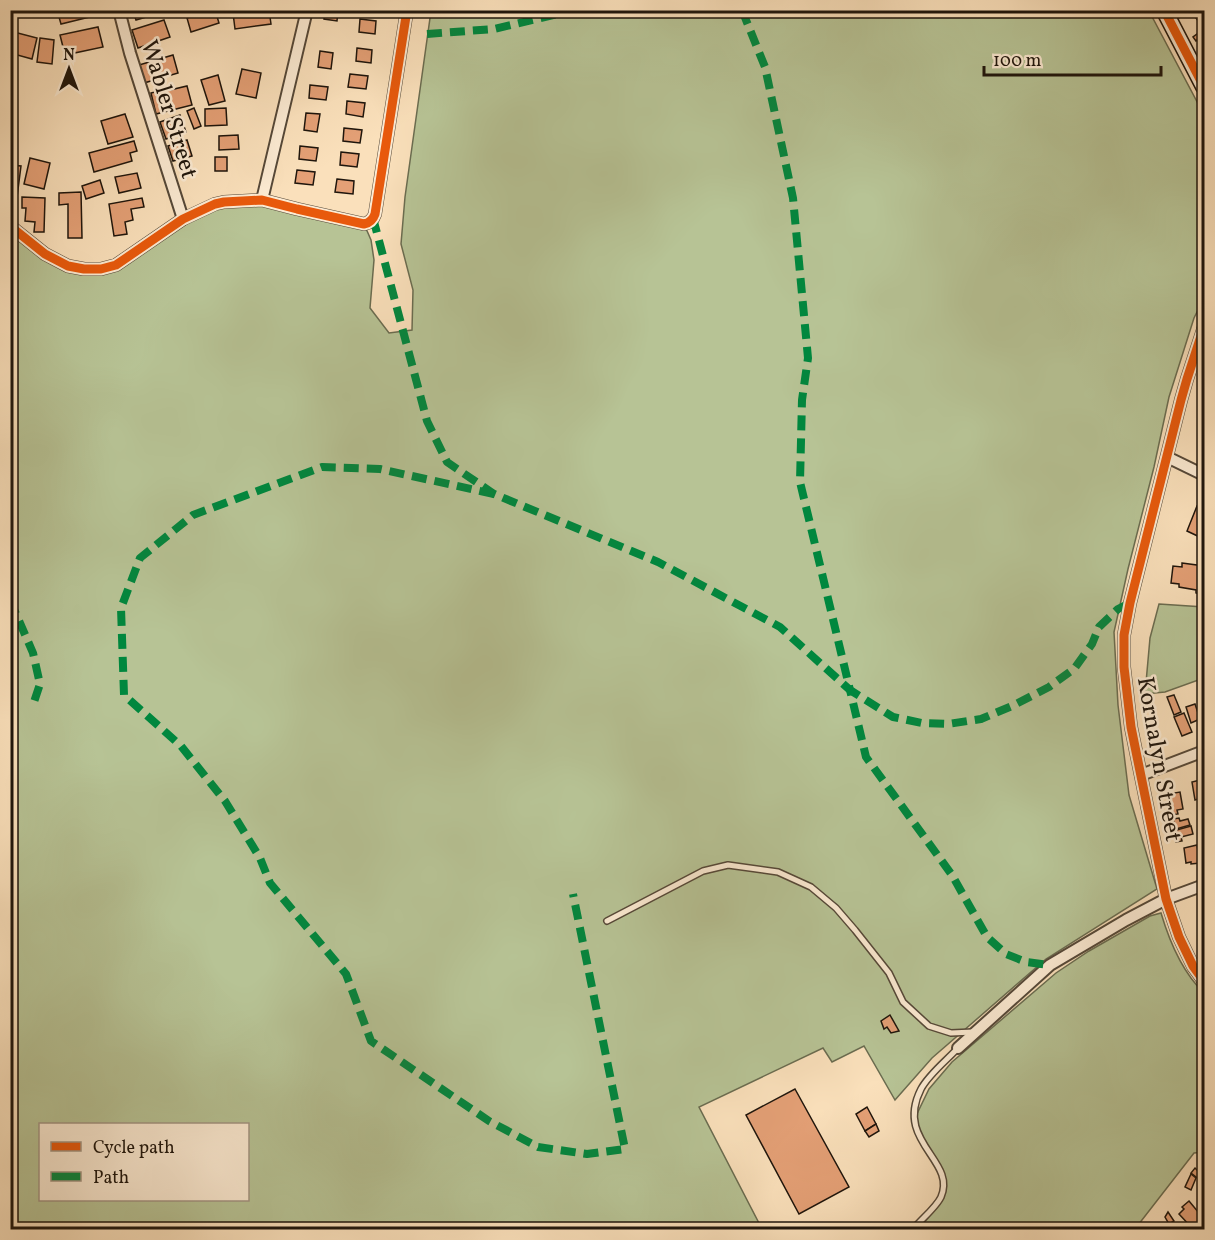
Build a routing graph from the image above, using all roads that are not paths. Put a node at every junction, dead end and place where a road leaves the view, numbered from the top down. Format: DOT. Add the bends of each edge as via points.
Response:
graph roads {
  1 [pos="119,10"];
  2 [pos="306,10"];
  3 [pos="407,10"];
  4 [pos="1171,13"];
  5 [pos="1204,87"];
  6 [pos="262,200"];
  7 [pos="183,219"];
  8 [pos="10,225"];
  9 [pos="1204,327"];
  10 [pos="1167,457"];
  11 [pos="1204,475"];
  12 [pos="1204,751"];
  13 [pos="1141,775"];
  14 [pos="1204,885"];
  15 [pos="1166,899"];
  16 [pos="607,921"];
  17 [pos="1204,981"];
  18 [pos="975,1032"];
  19 [pos="958,1048"];
  20 [pos="915,1230"];
  1 -- 7 [label="street, Wabler Street"];
  2 -- 6 [label="street"];
  3 -- 6 [label="street" via="371,220 364,224"];
  4 -- 5 [label="street"];
  6 -- 7 [label="street" via="214,204"];
  7 -- 8 [label="street" via="116,265 101,269 68,266 45,254"];
  9 -- 10 [label="street, Kornalyn Street"];
  10 -- 11 [label="street"];
  10 -- 13 [label="street, Kornalyn Street" via="1124,635 1131,727"];
  12 -- 13 [label="street"];
  13 -- 15 [label="street, Kornalyn Street"];
  14 -- 15 [label="street"];
  15 -- 17 [label="street, Kornalyn Street" via="1179,937"];
  15 -- 18 [label="street" via="1050,965"];
  16 -- 18 [label="lane" via="703,871 728,865 778,872 811,886 836,908 888,974 903,1002 929,1026 951,1033"];
  18 -- 19 [label="street"];
  19 -- 20 [label="lane" via="925,1082 914,1107 917,1134 939,1167 944,1186 940,1199"];
}
